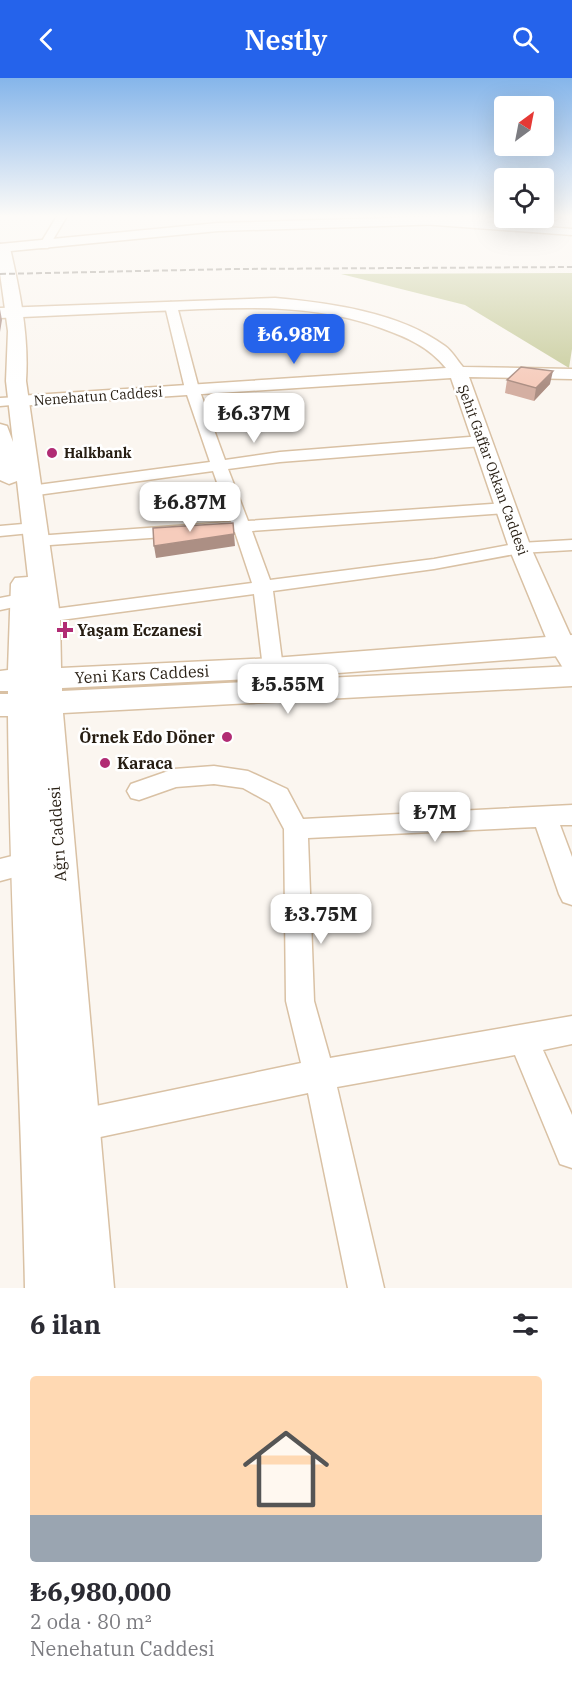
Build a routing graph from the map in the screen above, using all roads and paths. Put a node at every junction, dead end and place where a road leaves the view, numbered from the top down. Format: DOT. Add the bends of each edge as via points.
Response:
graph roads {
  1 [pos="3,272"];
  2 [pos="171,306"];
  3 [pos="7,312"];
  4 [pos="458,372"];
  5 [pos="572,374"];
  6 [pos="192,389"];
  7 [pos="7,405"];
  8 [pos="483,441"];
  9 [pos="219,465"];
  10 [pos="30,491"];
  11 [pos="506,508"];
  12 [pos="242,527"];
  13 [pos="23,533"];
  14 [pos="572,545"];
  15 [pos="520,548"];
  16 [pos="263,587"];
  17 [pos="24,606"];
  18 [pos="568,650"];
  19 [pos="273,668"];
  20 [pos="572,676"];
  21 [pos="23,692"];
  22 [pos="139,791"];
  23 [pos="572,815"];
  24 [pos="545,816"];
  25 [pos="296,829"];
  26 [pos="14,866"];
  27 [pos="572,894"];
  28 [pos="572,1030"];
  29 [pos="523,1039"];
  30 [pos="319,1075"];
  31 [pos="61,1129"];
  32 [pos="572,1152"];
  33 [pos="51,1288"];
  34 [pos="88,1288"];
  35 [pos="366,1288"];
  1 -- 3 [label="main road, Ağrı Caddesi"];
  2 -- 3 [label="street, Şehit Gaffar Okkan Caddesi"];
  2 -- 4 [label="street, Şehit Gaffar Okkan Caddesi" via="275,302 324,307 411,333 440,350"];
  2 -- 6 [label="street"];
  3 -- 7 [label="main road, Ağrı Caddesi" via="19,361"];
  4 -- 5 [label="street, Nenehatun Caddesi"];
  4 -- 6 [label="street, Nenehatun Caddesi"];
  4 -- 8 [label="street, Şehit Gaffar Okkan Caddesi"];
  6 -- 7 [label="street, Nenehatun Caddesi"];
  6 -- 9 [label="street"];
  7 -- 10 [label="main road, Ağrı Caddesi"];
  7 -- 13 [label="main road, Ağrı Caddesi"];
  8 -- 9 [label="street"];
  8 -- 11 [label="street, Şehit Gaffar Okkan Caddesi"];
  9 -- 10 [label="street"];
  9 -- 12 [label="street"];
  10 -- 13 [label="main road, Ağrı Caddesi"];
  11 -- 12 [label="street"];
  11 -- 15 [label="street, Şehit Gaffar Okkan Caddesi"];
  12 -- 13 [label="street"];
  12 -- 16 [label="street"];
  13 -- 17 [label="main road, Ağrı Caddesi"];
  14 -- 15 [label="street"];
  15 -- 16 [label="street"];
  15 -- 18 [label="street, Şehit Gaffar Okkan Caddesi"];
  16 -- 17 [label="street"];
  16 -- 19 [label="street"];
  17 -- 21 [label="main road, Ağrı Caddesi"];
  18 -- 19 [label="main road, Yeni Kars Caddesi"];
  19 -- 21 [label="main road, Yeni Kars Caddesi"];
  20 -- 21 [label="main road, Yeni Kars Caddesi"];
  21 -- 26 [label="main road, Ağrı Caddesi"];
  21 -- 31 [label="main road, Ağrı Caddesi"];
  22 -- 25 [label="street" via="174,778 214,775 248,780 279,796"];
  23 -- 24 [label="street"];
  24 -- 25 [label="street"];
  24 -- 27 [label="street"];
  25 -- 30 [label="street" via="300,1001"];
  26 -- 31 [label="main road, Ağrı Caddesi"];
  28 -- 29 [label="street"];
  29 -- 30 [label="street"];
  29 -- 32 [label="street"];
  30 -- 31 [label="street"];
  30 -- 35 [label="street"];
  31 -- 33 [label="main road, Ağrı Caddesi"];
  31 -- 34 [label="main road, Ağrı Caddesi"];
}
